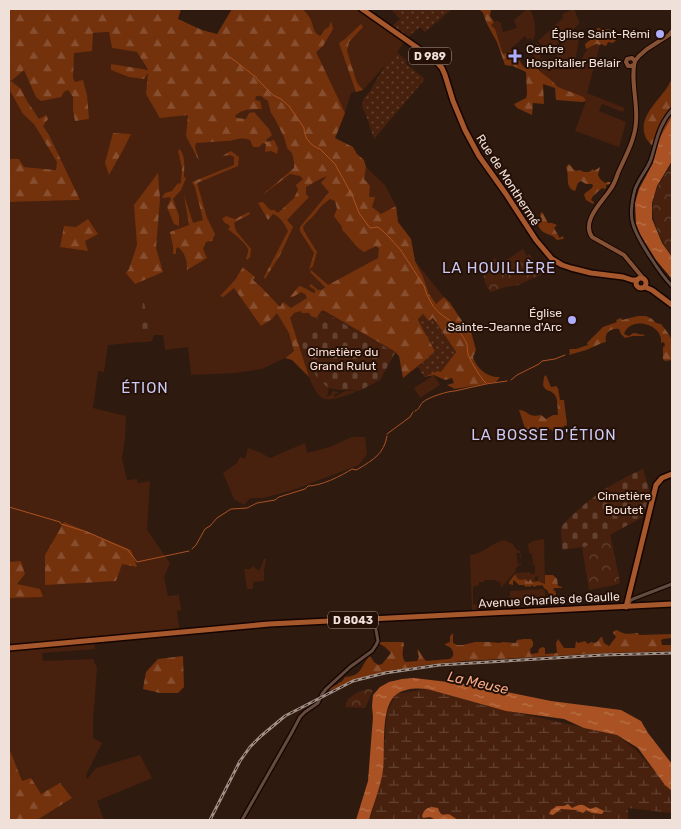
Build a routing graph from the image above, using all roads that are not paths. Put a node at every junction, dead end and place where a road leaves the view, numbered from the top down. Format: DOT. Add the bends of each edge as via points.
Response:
graph roads {
  1 [pos="362,9"];
  2 [pos="672,31"];
  3 [pos="672,110"];
  4 [pos="641,282"];
  5 [pos="672,286"];
  6 [pos="672,303"];
  7 [pos="672,474"];
  8 [pos="672,584"];
  9 [pos="630,591"];
  10 [pos="633,598"];
  11 [pos="672,605"];
  12 [pos="627,607"];
  13 [pos="374,618"];
  14 [pos="9,648"];
  15 [pos="242,820"];
  1 -- 4 [label="main road, Rue de Monthermé / D 989" via="439,64 474,147 531,233 552,258 571,268"];
  2 -- 4 [label="main road" via="633,63 636,112 633,136 615,182 590,219 589,227 592,237 622,253 640,275"];
  3 -- 5 [label="street" via="661,127 651,161 634,192 632,218 638,238"];
  4 -- 6 [label="main road, D 989"];
  7 -- 9 [label="main road" via="656,485"];
  8 -- 10 [label="street"];
  9 -- 10 [label="street"];
  9 -- 12 [label="main road"];
  10 -- 12 [label="street"];
  11 -- 12 [label="main road, Avenue Charles de Gaulle / D 8043"];
  12 -- 13 [label="main road, Avenue Charles de Gaulle / D 8043"];
  13 -- 14 [label="main road, D 8043" via="279,623"];
  13 -- 15 [label="street" via="378,638 376,645 301,716"];
}
